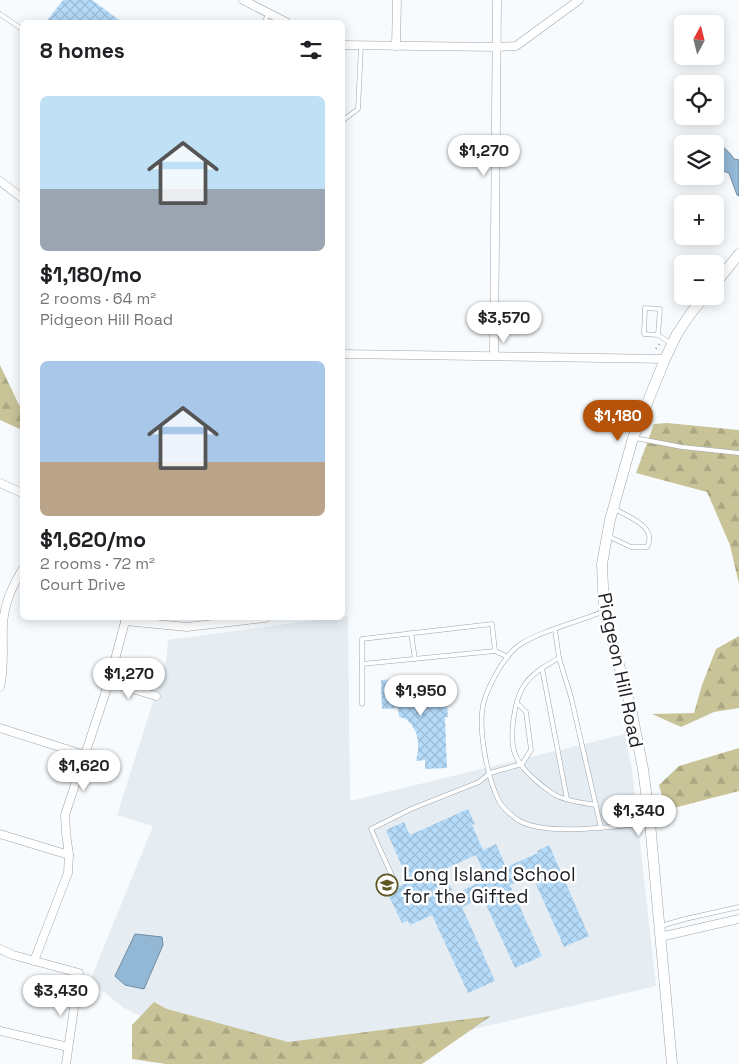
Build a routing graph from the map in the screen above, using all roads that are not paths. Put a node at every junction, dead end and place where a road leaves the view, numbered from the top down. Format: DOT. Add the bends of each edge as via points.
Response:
graph roads {
  1 [pos="243,0"];
  2 [pos="397,0"];
  3 [pos="497,0"];
  4 [pos="579,0"];
  5 [pos="268,13"];
  6 [pos="0,14"];
  7 [pos="266,20"];
  8 [pos="277,20"];
  9 [pos="20,28"];
  10 [pos="345,45"];
  11 [pos="361,45"];
  12 [pos="396,46"];
  13 [pos="496,47"];
  14 [pos="345,119"];
  15 [pos="0,181"];
  16 [pos="20,196"];
  17 [pos="739,254"];
  18 [pos="724,273"];
  19 [pos="698,305"];
  20 [pos="658,335"];
  21 [pos="672,344"];
  22 [pos="345,354"];
  23 [pos="494,355"];
  24 [pos="665,359"];
  25 [pos="632,438"];
  26 [pos="739,453"];
  27 [pos="0,483"];
  28 [pos="20,492"];
  29 [pos="613,508"];
  30 [pos="607,535"];
  31 [pos="20,574"];
  32 [pos="604,611"];
  33 [pos="125,620"];
  34 [pos="133,620"];
  35 [pos="248,620"];
  36 [pos="555,630"];
  37 [pos="412,633"];
  38 [pos="495,651"];
  39 [pos="508,657"];
  40 [pos="558,658"];
  41 [pos="415,659"];
  42 [pos="2,664"];
  43 [pos="362,664"];
  44 [pos="542,668"];
  45 [pos="109,682"];
  46 [pos="0,687"];
  47 [pos="156,696"];
  48 [pos="517,703"];
  49 [pos="362,704"];
  50 [pos="0,728"];
  51 [pos="85,755"];
  52 [pos="522,764"];
  53 [pos="490,773"];
  54 [pos="567,799"];
  55 [pos="596,805"];
  56 [pos="650,823"];
  57 [pos="601,828"];
  58 [pos="0,834"];
  59 [pos="69,855"];
  60 [pos="393,878"];
  61 [pos="739,907"];
  62 [pos="739,919"];
  63 [pos="660,932"];
  64 [pos="0,949"];
  65 [pos="34,961"];
  66 [pos="0,1031"];
  67 [pos="68,1047"];
  68 [pos="66,1064"];
  69 [pos="672,1064"];
  1 -- 5 [label="street"];
  2 -- 12 [label="street"];
  3 -- 13 [label="street"];
  4 -- 13 [label="street" via="516,46"];
  5 -- 7 [label="lane"];
  5 -- 8 [label="street"];
  6 -- 9 [label="lane"];
  10 -- 11 [label="street"];
  11 -- 12 [label="street"];
  11 -- 14 [label="lane" via="358,109"];
  12 -- 13 [label="street"];
  13 -- 23 [label="street"];
  15 -- 16 [label="street"];
  17 -- 18 [label="street"];
  19 -- 21 [label="street, Pidgeon Hill Road"];
  20 -- 20 [label="lane" via="660,309 645,308 644,334"];
  20 -- 21 [label="lane"];
  21 -- 24 [label="street, Pidgeon Hill Road"];
  22 -- 23 [label="street"];
  23 -- 24 [label="street"];
  24 -- 25 [label="street, Pidgeon Hill Road"];
  25 -- 26 [label="lane"];
  25 -- 29 [label="street, Pidgeon Hill Road"];
  27 -- 28 [label="street"];
  29 -- 30 [label="street, Pidgeon Hill Road"];
  29 -- 30 [label="lane" via="640,524 651,540 647,547 631,547"];
  30 -- 32 [label="street, Pidgeon Hill Road" via="602,564"];
  31 -- 42 [label="street" via="6,603"];
  32 -- 36 [label="lane"];
  32 -- 56 [label="street, Pidgeon Hill Road" via="631,708"];
  33 -- 45 [label="street"];
  34 -- 35 [label="street" via="187,627"];
  36 -- 39 [label="lane" via="518,646"];
  36 -- 40 [label="lane"];
  37 -- 38 [label="lane" via="492,624"];
  37 -- 41 [label="lane"];
  37 -- 43 [label="lane" via="362,639"];
  38 -- 39 [label="lane"];
  38 -- 41 [label="lane"];
  39 -- 53 [label="lane" via="484,701 482,724"];
  40 -- 44 [label="lane"];
  40 -- 55 [label="lane" via="571,698"];
  41 -- 43 [label="lane"];
  42 -- 46 [label="street"];
  43 -- 49 [label="lane"];
  44 -- 48 [label="lane" via="522,688"];
  44 -- 54 [label="lane"];
  45 -- 47 [label="street"];
  45 -- 51 [label="street"];
  48 -- 52 [label="lane" via="512,728 515,754"];
  48 -- 52 [label="lane" via="526,712 531,750"];
  50 -- 51 [label="street"];
  51 -- 59 [label="street" via="65,815"];
  52 -- 53 [label="lane"];
  52 -- 54 [label="lane" via="540,784"];
  53 -- 57 [label="lane" via="500,802 518,820 560,830"];
  53 -- 60 [label="lane" via="479,782 410,809 371,830"];
  54 -- 55 [label="lane"];
  55 -- 57 [label="lane"];
  56 -- 57 [label="lane"];
  56 -- 63 [label="street, Pidgeon Hill Road"];
  58 -- 59 [label="street"];
  59 -- 65 [label="street" via="68,873"];
  61 -- 63 [label="lane" via="684,919"];
  62 -- 63 [label="street"];
  63 -- 69 [label="street, Pidgeon Hill Road"];
  64 -- 65 [label="street"];
  65 -- 67 [label="street" via="79,973"];
  66 -- 67 [label="street"];
  67 -- 68 [label="street"];
}
